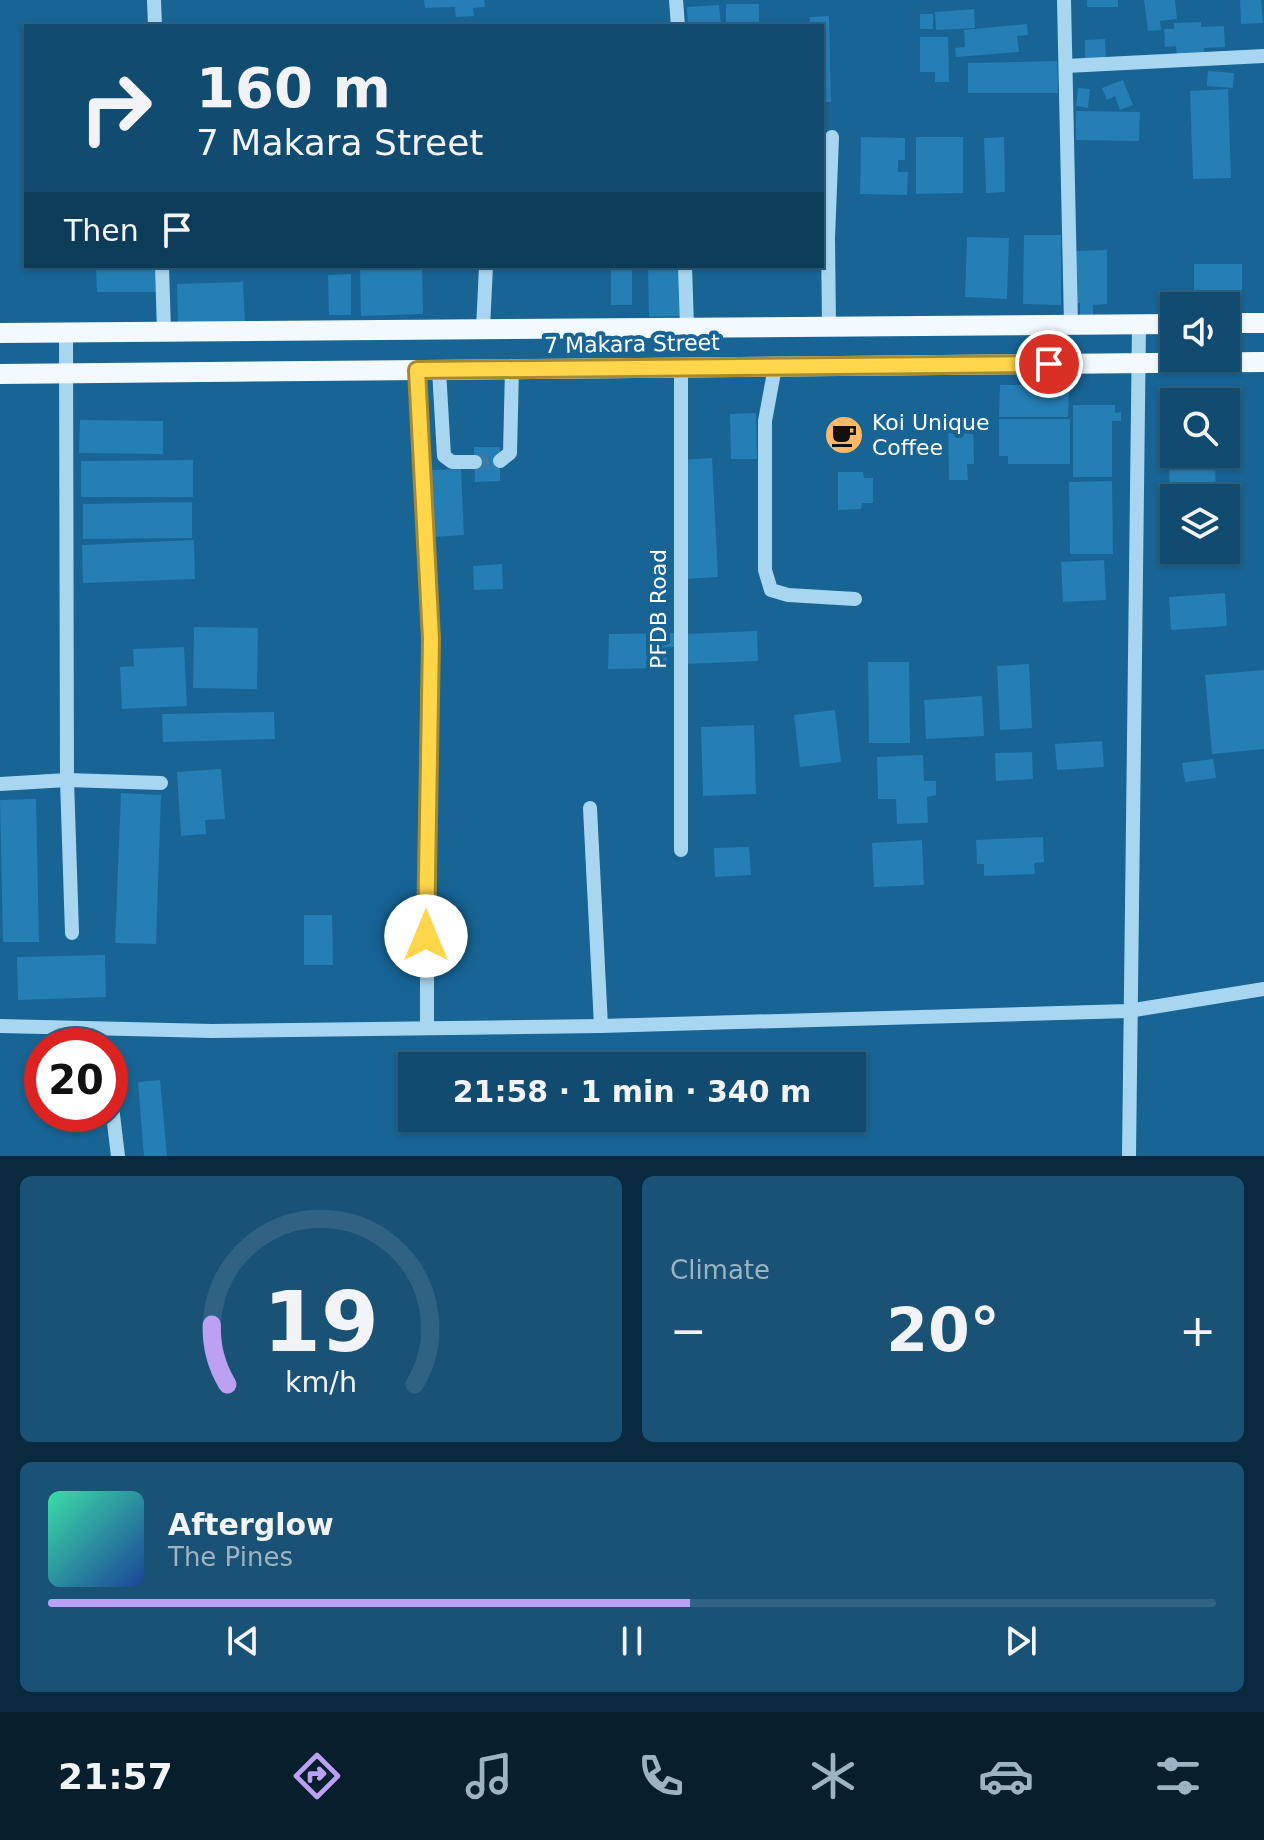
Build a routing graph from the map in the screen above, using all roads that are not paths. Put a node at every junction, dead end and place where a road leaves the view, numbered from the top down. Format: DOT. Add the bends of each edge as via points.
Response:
graph roads {
  1 [pos="154,0"];
  2 [pos="676,0"];
  3 [pos="1064,0"];
  4 [pos="155,24"];
  5 [pos="678,24"];
  6 [pos="1264,56"];
  7 [pos="1066,66"];
  8 [pos="832,137"];
  9 [pos="162,268"];
  10 [pos="486,268"];
  11 [pos="685,268"];
  12 [pos="1240,323"];
  13 [pos="1264,323"];
  14 [pos="1071,324"];
  15 [pos="1139,324"];
  16 [pos="1160,324"];
  17 [pos="829,326"];
  18 [pos="687,327"];
  19 [pos="483,329"];
  20 [pos="164,332"];
  21 [pos="0,333"];
  22 [pos="66,333"];
  23 [pos="1264,362"];
  24 [pos="1140,363"];
  25 [pos="775,367"];
  26 [pos="681,368"];
  27 [pos="512,369"];
  28 [pos="417,370"];
  29 [pos="439,370"];
  30 [pos="67,373"];
  31 [pos="0,374"];
  32 [pos="500,461"];
  33 [pos="475,462"];
  34 [pos="855,599"];
  35 [pos="67,780"];
  36 [pos="161,783"];
  37 [pos="0,784"];
  38 [pos="590,808"];
  39 [pos="681,850"];
  40 [pos="72,933"];
  41 [pos="1264,989"];
  42 [pos="1128,1011"];
  43 [pos="0,1026"];
  44 [pos="427,1026"];
  45 [pos="601,1026"];
  46 [pos="24,1029"];
  47 [pos="128,1037"];
  48 [pos="115,1132"];
  49 [pos="118,1156"];
  50 [pos="1129,1156"];
  1 -- 4 [label="street"];
  2 -- 5 [label="street"];
  3 -- 7 [label="street"];
  6 -- 7 [label="street"];
  7 -- 14 [label="street"];
  8 -- 17 [label="street"];
  9 -- 20 [label="street"];
  10 -- 19 [label="street"];
  11 -- 18 [label="street"];
  12 -- 13 [label="main road"];
  14 -- 15 [label="main road, 7 Makara Street"];
  14 -- 17 [label="main road, 7 Makara Street"];
  15 -- 16 [label="main road, 7 Makara Street"];
  15 -- 24 [label="street"];
  17 -- 18 [label="main road, 7 Makara Street"];
  18 -- 19 [label="main road, 7 Makara Street"];
  19 -- 20 [label="main road, 7 Makara Street"];
  20 -- 22 [label="main road, 7 Makara Street"];
  21 -- 22 [label="main road, 7 Makara Street"];
  22 -- 30 [label="street"];
  23 -- 24 [label="main road, 7 Makara Street"];
  24 -- 25 [label="main road, 7 Makara Street"];
  24 -- 42 [label="street"];
  25 -- 26 [label="main road, 7 Makara Street"];
  25 -- 34 [label="street" via="765,421 765,570 771,590"];
  26 -- 27 [label="main road, 7 Makara Street"];
  26 -- 39 [label="street, PFDB Road"];
  27 -- 29 [label="main road, 7 Makara Street"];
  27 -- 32 [label="street" via="510,453"];
  28 -- 29 [label="main road, 7 Makara Street"];
  28 -- 30 [label="main road, 7 Makara Street"];
  28 -- 44 [label="street" via="431,639"];
  29 -- 33 [label="street" via="444,456 452,462"];
  30 -- 31 [label="main road, 7 Makara Street"];
  30 -- 35 [label="street"];
  35 -- 36 [label="street"];
  35 -- 37 [label="street"];
  35 -- 40 [label="street"];
  38 -- 45 [label="street"];
  41 -- 42 [label="street"];
  42 -- 45 [label="street"];
  42 -- 50 [label="street"];
  43 -- 46 [label="street"];
  44 -- 45 [label="street"];
  44 -- 47 [label="street"];
  48 -- 49 [label="street"];
}
